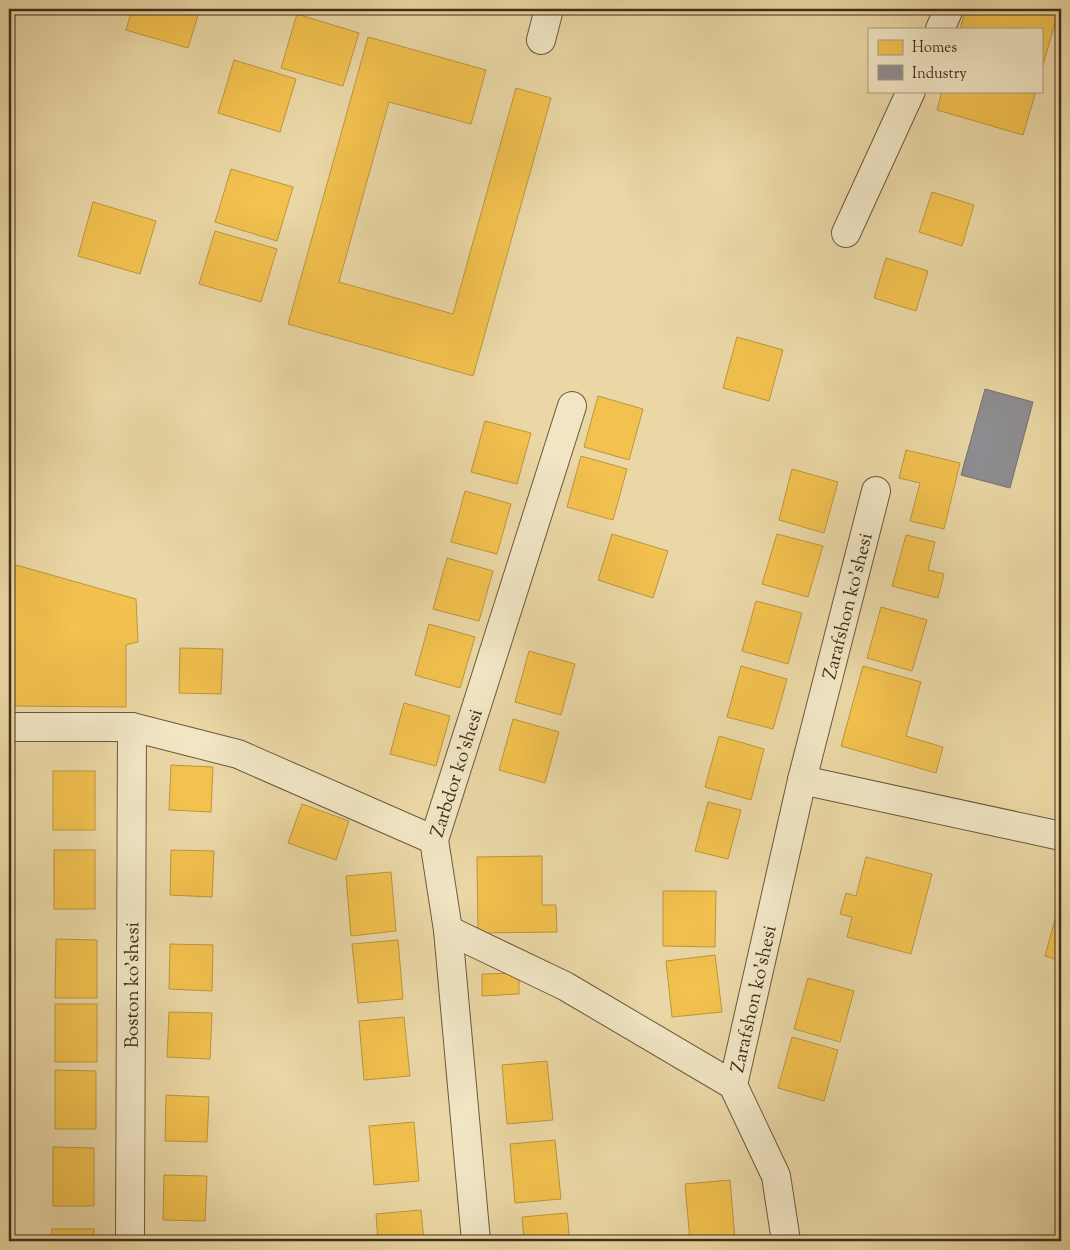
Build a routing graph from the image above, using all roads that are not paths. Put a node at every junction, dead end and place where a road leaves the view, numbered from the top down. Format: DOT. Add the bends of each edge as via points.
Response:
graph roads {
  1 [pos="549,9"];
  2 [pos="949,9"];
  3 [pos="940,28"];
  4 [pos="541,40"];
  5 [pos="911,92"];
  6 [pos="846,233"];
  7 [pos="572,406"];
  8 [pos="876,491"];
  9 [pos="9,727"];
  10 [pos="132,727"];
  11 [pos="802,780"];
  12 [pos="1061,836"];
  13 [pos="434,840"];
  14 [pos="448,930"];
  15 [pos="733,1085"];
  16 [pos="130,1241"];
  17 [pos="476,1241"];
  18 [pos="786,1241"];
  1 -- 4 [label="street"];
  2 -- 3 [label="street"];
  5 -- 6 [label="street"];
  7 -- 13 [label="street, Zarbdor ko'shesi"];
  8 -- 11 [label="street, Zarafshon ko'shesi"];
  9 -- 10 [label="street"];
  10 -- 13 [label="street" via="238,754"];
  10 -- 16 [label="street, Boston ko'shesi"];
  11 -- 12 [label="street"];
  11 -- 15 [label="street, Zarafshon ko'shesi"];
  13 -- 14 [label="street, Zarbdor ko'shesi"];
  14 -- 15 [label="street" via="565,986"];
  14 -- 17 [label="street, Zarbdor ko'shesi"];
  15 -- 18 [label="street, Zarafshon ko'shesi" via="776,1176"];
}
